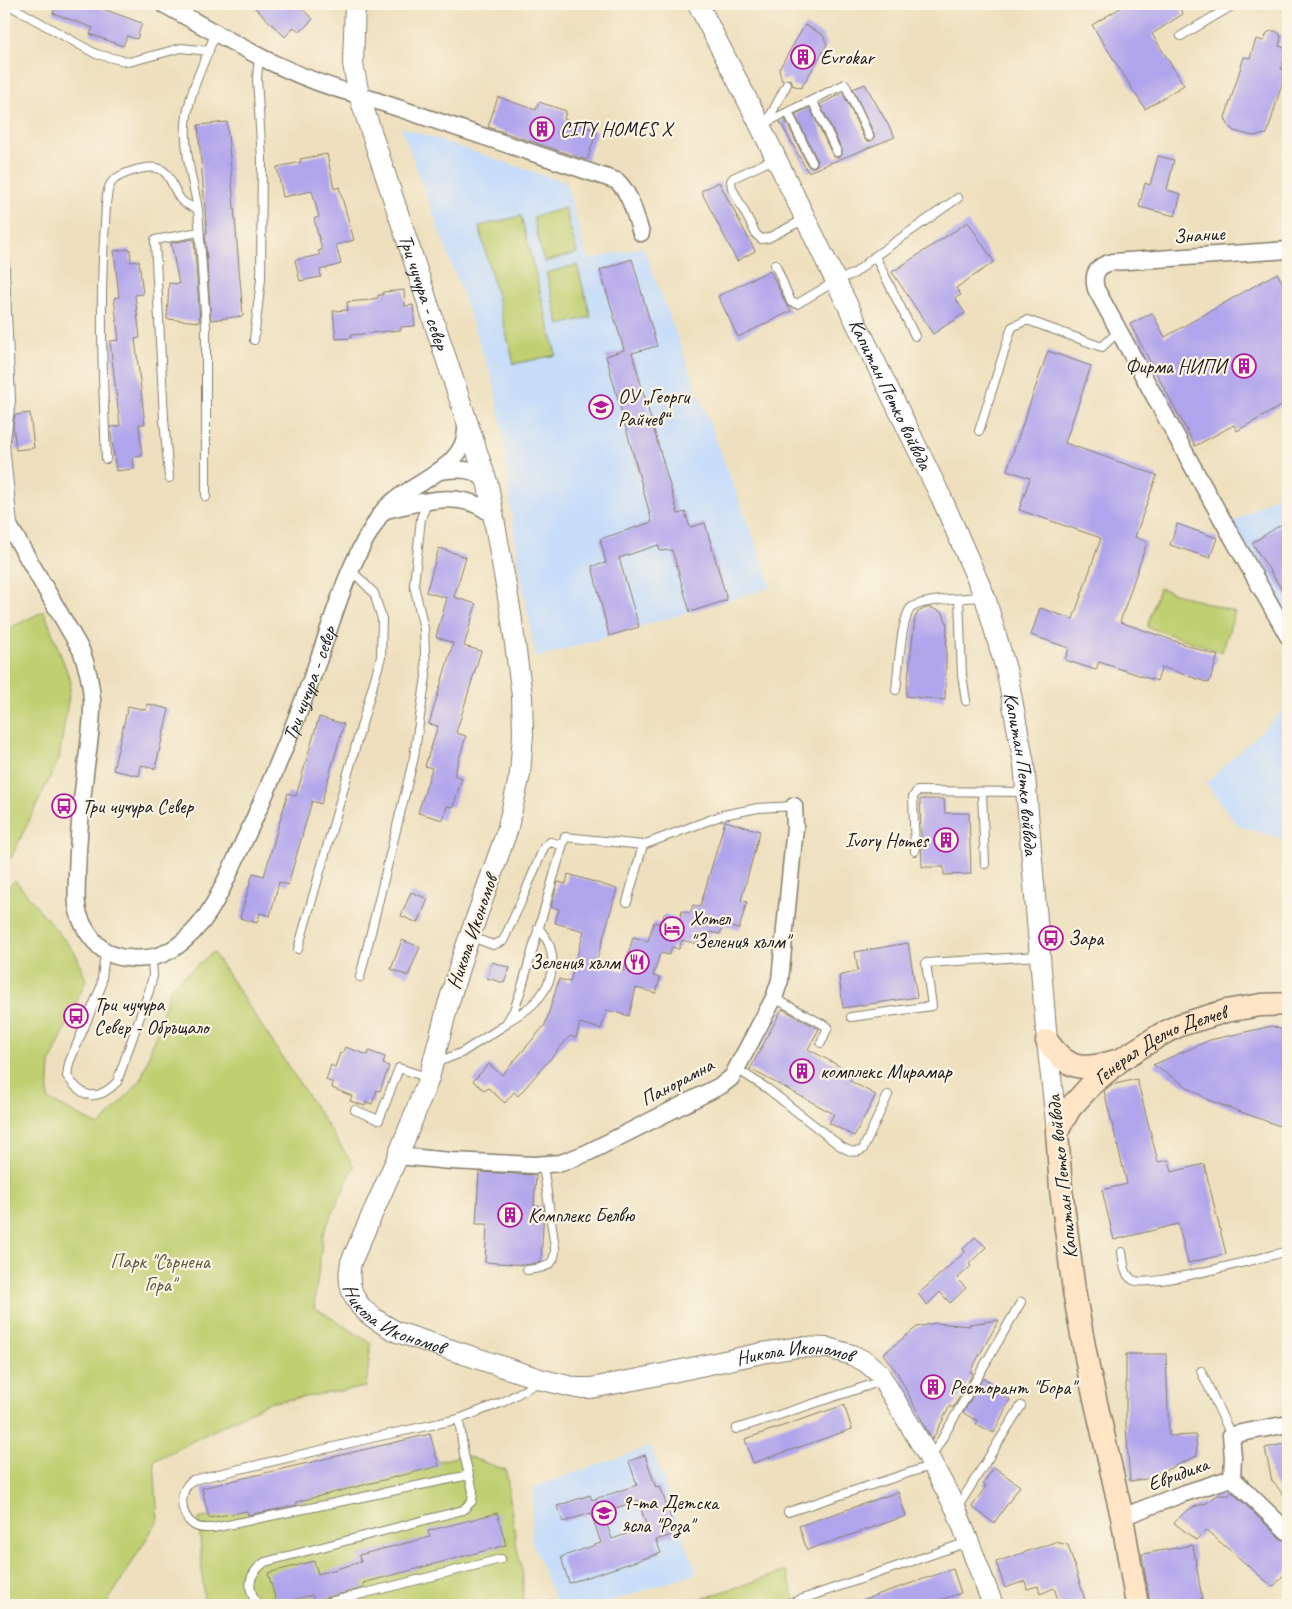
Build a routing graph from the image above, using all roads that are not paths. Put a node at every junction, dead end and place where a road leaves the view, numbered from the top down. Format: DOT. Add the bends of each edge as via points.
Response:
graph roads {
  1 [pos="8,4"];
  2 [pos="163,4"];
  3 [pos="355,4"];
  4 [pos="698,4"];
  5 [pos="1235,4"];
  6 [pos="216,32"];
  7 [pos="1181,36"];
  8 [pos="209,51"];
  9 [pos="259,56"];
  10 [pos="787,84"];
  11 [pos="359,95"];
  12 [pos="812,100"];
  13 [pos="788,112"];
  14 [pos="764,124"];
  15 [pos="869,136"];
  16 [pos="837,152"];
  17 [pos="776,158"];
  18 [pos="812,162"];
  19 [pos="958,198"];
  20 [pos="198,209"];
  21 [pos="806,219"];
  22 [pos="199,232"];
  23 [pos="641,233"];
  24 [pos="4,248"];
  25 [pos="1288,250"];
  26 [pos="875,256"];
  27 [pos="775,264"];
  28 [pos="836,281"];
  29 [pos="1119,331"];
  30 [pos="915,336"];
  31 [pos="254,340"];
  32 [pos="465,411"];
  33 [pos="979,431"];
  34 [pos="106,459"];
  35 [pos="439,471"];
  36 [pos="169,478"];
  37 [pos="488,484"];
  38 [pos="206,497"];
  39 [pos="464,500"];
  40 [pos="428,501"];
  41 [pos="384,510"];
  42 [pos="494,516"];
  43 [pos="4,517"];
  44 [pos="14,534"];
  45 [pos="351,570"];
  46 [pos="985,597"];
  47 [pos="959,599"];
  48 [pos="1288,636"];
  49 [pos="896,690"];
  50 [pos="966,701"];
  51 [pos="982,792"];
  52 [pos="1026,792"];
  53 [pos="794,806"];
  54 [pos="562,845"];
  55 [pos="643,845"];
  56 [pos="915,851"];
  57 [pos="985,864"];
  58 [pos="627,902"];
  59 [pos="538,928"];
  60 [pos="470,936"];
  61 [pos="298,949"];
  62 [pos="105,951"];
  63 [pos="1040,956"];
  64 [pos="152,959"];
  65 [pos="360,977"];
  66 [pos="774,998"];
  67 [pos="1288,1004"];
  68 [pos="851,1017"];
  69 [pos="508,1021"];
  70 [pos="1047,1041"];
  71 [pos="821,1043"];
  72 [pos="1122,1059"];
  73 [pos="737,1069"];
  74 [pos="431,1071"];
  75 [pos="888,1095"];
  76 [pos="354,1110"];
  77 [pos="1057,1131"];
  78 [pos="398,1156"];
  79 [pos="543,1165"];
  80 [pos="1288,1251"];
  81 [pos="1122,1252"];
  82 [pos="528,1270"];
  83 [pos="1021,1302"];
  84 [pos="1201,1371"];
  85 [pos="543,1380"];
  86 [pos="884,1380"];
  87 [pos="1021,1406"];
  88 [pos="459,1419"];
  89 [pos="1288,1424"];
  90 [pos="736,1429"];
  91 [pos="1231,1435"];
  92 [pos="931,1462"];
  93 [pos="469,1475"];
  94 [pos="1232,1478"];
  95 [pos="956,1510"];
  96 [pos="788,1512"];
  97 [pos="1122,1517"];
  98 [pos="1288,1532"];
  99 [pos="970,1542"];
  100 [pos="501,1559"];
  101 [pos="258,1605"];
  102 [pos="318,1605"];
  103 [pos="786,1605"];
  104 [pos="993,1605"];
  105 [pos="1137,1605"];
  1 -- 8 [label="lane" via="96,54 129,62 181,48"];
  2 -- 6 [label="street"];
  3 -- 11 [label="street, Три чучура - север" via="353,64"];
  4 -- 14 [label="street, Капитан Петко войвода"];
  5 -- 7 [label="lane"];
  6 -- 8 [label="lane"];
  6 -- 9 [label="street"];
  8 -- 20 [label="lane" via="190,100 186,122"];
  9 -- 11 [label="street" via="332,89"];
  9 -- 31 [label="lane" via="261,279"];
  10 -- 14 [label="lane"];
  11 -- 23 [label="street" via="617,181 628,195"];
  11 -- 32 [label="street, Три чучура - север"];
  12 -- 13 [label="lane"];
  12 -- 15 [label="lane" via="845,84"];
  12 -- 16 [label="lane"];
  13 -- 14 [label="lane"];
  13 -- 18 [label="lane"];
  14 -- 17 [label="street, Капитан Петко войвода"];
  17 -- 21 [label="street, Капитан Петко войвода"];
  17 -- 21 [label="lane" via="733,178 732,188 761,239"];
  19 -- 26 [label="lane"];
  20 -- 22 [label="lane"];
  20 -- 34 [label="lane" via="182,201 165,172 157,168 132,171 112,182 104,243 101,333"];
  21 -- 28 [label="street, Капитан Петко войвода"];
  22 -- 36 [label="lane" via="155,240"];
  22 -- 38 [label="lane" via="206,326"];
  24 -- 44 [label="lane" via="11,400 4,446"];
  25 -- 29 [label="street, Знание" via="1104,263 1094,280"];
  26 -- 28 [label="lane" via="855,273"];
  26 -- 30 [label="lane"];
  27 -- 28 [label="lane" via="794,304"];
  28 -- 46 [label="street, Капитан Петко войвода" via="942,499"];
  29 -- 33 [label="lane" via="1102,347 1027,320 1012,328"];
  29 -- 48 [label="street"];
  32 -- 35 [label="street, Три чучура - север" via="465,442"];
  32 -- 37 [label="street, Три чучура - север"];
  35 -- 37 [label="street" via="472,471"];
  35 -- 41 [label="street, Три чучура - север" via="400,495"];
  37 -- 39 [label="street" via="481,497"];
  37 -- 42 [label="street, Три чучура - север"];
  39 -- 40 [label="street"];
  39 -- 42 [label="street"];
  40 -- 41 [label="street"];
  40 -- 65 [label="lane" via="421,518 414,585 424,629 426,676 414,756"];
  41 -- 45 [label="street, Три чучура - север" via="362,543"];
  42 -- 60 [label="street, Никола Икономов" via="522,696 522,755 507,831"];
  43 -- 44 [label="street"];
  44 -- 62 [label="street" via="81,650 89,674 91,736 78,838 77,905 82,923"];
  45 -- 61 [label="lane" via="374,593 382,620 381,658"];
  45 -- 64 [label="street, Три чучура - север" via="258,811 221,889 202,921 176,948"];
  46 -- 47 [label="lane"];
  46 -- 52 [label="street, Капитан Петко войвода" via="1009,682"];
  47 -- 49 [label="lane" via="912,606 904,628"];
  47 -- 50 [label="lane"];
  51 -- 52 [label="lane"];
  51 -- 56 [label="lane" via="917,791 913,797"];
  51 -- 57 [label="lane"];
  52 -- 63 [label="street, Капитан Петко войвода"];
  53 -- 55 [label="lane" via="722,815"];
  53 -- 66 [label="street, Панорамна" via="786,931 780,980"];
  54 -- 55 [label="lane" via="564,837"];
  54 -- 59 [label="lane"];
  54 -- 60 [label="lane" via="550,842 544,847 503,941 493,944"];
  55 -- 58 [label="lane"];
  59 -- 69 [label="lane" via="521,990"];
  59 -- 69 [label="lane" via="552,950 550,978 533,1005"];
  60 -- 74 [label="street, Никола Икономов"];
  62 -- 64 [label="street, Три чучура - север" via="120,957"];
  62 -- 64 [label="lane" via="101,987 69,1063 67,1076 84,1094 96,1096 117,1082 149,991 153,976"];
  63 -- 68 [label="lane" via="926,963 932,1006"];
  63 -- 70 [label="street, Капитан Петко войвода"];
  66 -- 71 [label="lane" via="828,1027"];
  66 -- 73 [label="street, Панорамна"];
  67 -- 72 [label="main road, Генерал Делчо Делчев" via="1243,1008 1202,1017 1160,1035"];
  69 -- 74 [label="lane"];
  70 -- 72 [label="main road" via="1059,1057 1082,1067 1100,1066"];
  70 -- 77 [label="street, Капитан Петко войвода"];
  72 -- 77 [label="main road, Генерал Делчо Делчев" via="1070,1108"];
  73 -- 75 [label="lane" via="851,1151 860,1152 865,1146"];
  73 -- 79 [label="street, Панорамна" via="722,1085 587,1153 561,1163"];
  74 -- 76 [label="lane" via="399,1068 379,1120"];
  74 -- 78 [label="street, Никола Икономов"];
  77 -- 97 [label="main road, Капитан Петко войвода" via="1074,1291"];
  78 -- 79 [label="street, Панорамна"];
  78 -- 85 [label="street, Никола Икономов" via="351,1262 350,1284 357,1302 370,1317 397,1332"];
  79 -- 82 [label="lane" via="555,1256 551,1265"];
  80 -- 81 [label="lane" via="1173,1279 1141,1283 1132,1280 1125,1272"];
  83 -- 92 [label="lane"];
  84 -- 91 [label="lane"];
  85 -- 86 [label="street, Никола Икономов" via="591,1388 762,1353 813,1347 842,1351 860,1358 874,1367"];
  85 -- 88 [label="lane" via="503,1402"];
  86 -- 90 [label="lane"];
  86 -- 92 [label="street, Никола Икономов"];
  87 -- 95 [label="lane"];
  88 -- 93 [label="lane"];
  88 -- 93 [label="lane" via="192,1480 182,1493 183,1507 195,1526 213,1528"];
  89 -- 91 [label="street"];
  91 -- 94 [label="street"];
  92 -- 95 [label="street, Никола Икономов"];
  92 -- 96 [label="lane"];
  93 -- 101 [label="lane" via="473,1496 463,1510 264,1562 253,1573 250,1584 251,1594"];
  94 -- 97 [label="street, Евридика"];
  94 -- 98 [label="street, Евридика"];
  95 -- 99 [label="street, Никола Икономов"];
  97 -- 105 [label="main road, Капитан Петко войвода"];
  99 -- 103 [label="lane"];
  99 -- 104 [label="street, Никола Икономов"];
  100 -- 102 [label="lane"];
}
